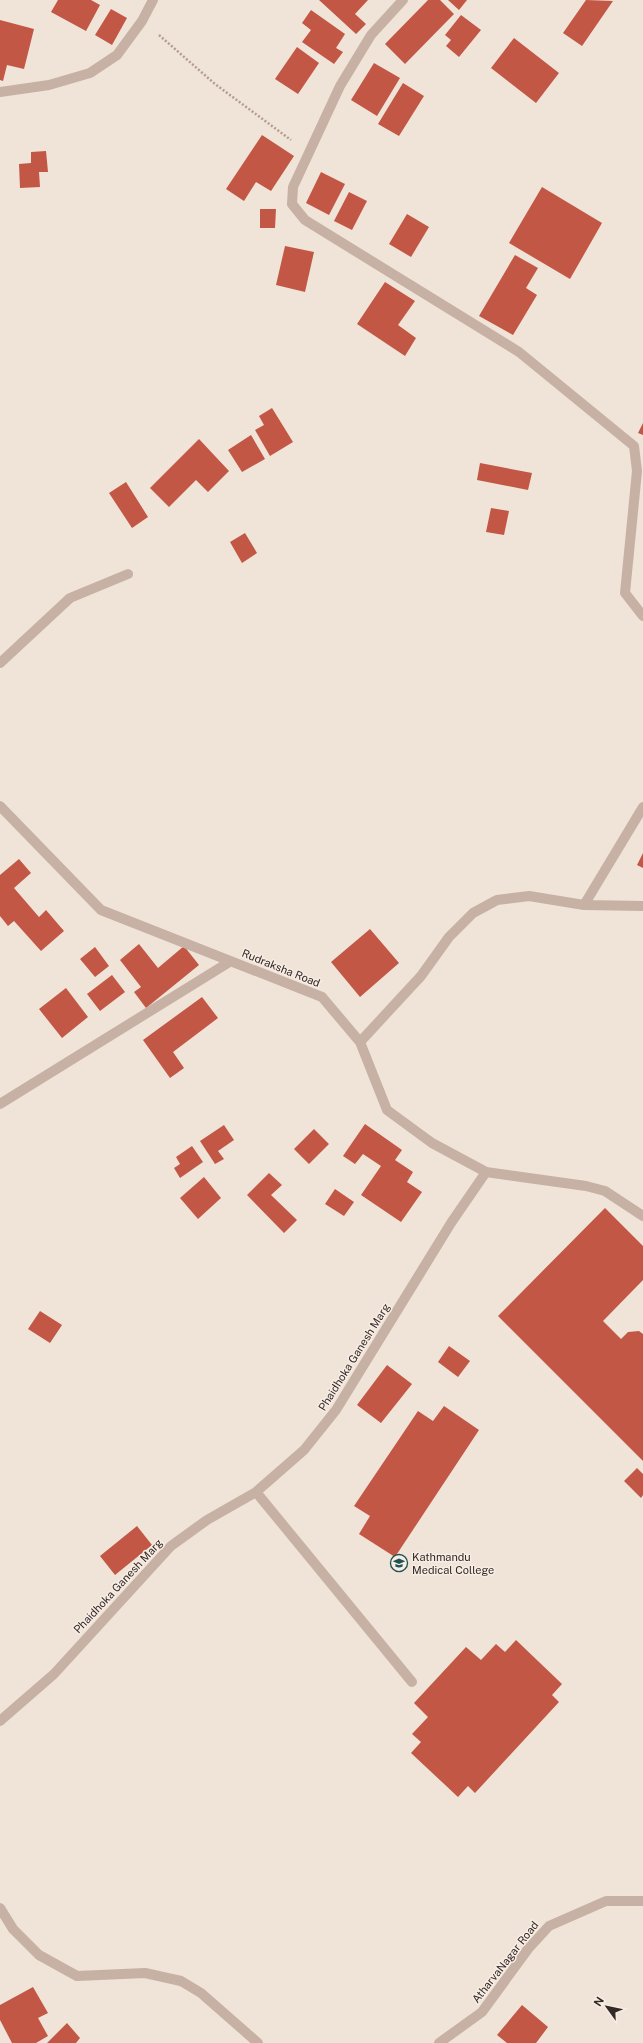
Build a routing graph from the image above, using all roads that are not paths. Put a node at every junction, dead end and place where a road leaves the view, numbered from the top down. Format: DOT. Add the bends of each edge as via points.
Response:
graph roads {
  1 [pos="153,0"];
  2 [pos="403,0"];
  3 [pos="0,92"];
  4 [pos="128,574"];
  5 [pos="643,616"];
  6 [pos="0,663"];
  7 [pos="0,806"];
  8 [pos="643,807"];
  9 [pos="584,905"];
  10 [pos="643,906"];
  11 [pos="230,961"];
  12 [pos="360,1042"];
  13 [pos="0,1104"];
  14 [pos="486,1172"];
  15 [pos="643,1216"];
  16 [pos="256,1492"];
  17 [pos="412,1682"];
  18 [pos="0,1721"];
  19 [pos="643,1901"];
  20 [pos="0,1908"];
  21 [pos="258,2043"];
  22 [pos="439,2043"];
  1 -- 3 [label="street" via="118,55 90,73 49,85"];
  2 -- 5 [label="street" via="372,34 340,86 293,187 292,204 304,220 519,352 634,446 637,471 625,593"];
  4 -- 6 [label="street" via="70,598"];
  7 -- 11 [label="street, Rudraksha Road" via="101,910"];
  8 -- 9 [label="street"];
  9 -- 10 [label="street"];
  9 -- 12 [label="street" via="529,896 497,900 473,913 449,937 421,976"];
  11 -- 12 [label="street, Rudraksha Road" via="322,997"];
  11 -- 13 [label="street"];
  12 -- 14 [label="street" via="387,1110 432,1143"];
  14 -- 15 [label="street" via="605,1191"];
  14 -- 16 [label="street, Phaidhoka Ganesh Marg" via="451,1223 336,1410 304,1450"];
  16 -- 17 [label="street"];
  16 -- 18 [label="street, Phaidhoka Ganesh Marg" via="207,1520 171,1546 54,1674"];
  19 -- 22 [label="street, AtharvaNagar Road" via="606,1901 549,1926 528,1949 482,2012"];
  20 -- 21 [label="street" via="13,1929 39,1955 77,1976 145,1973 181,1981 201,1993"];
}
